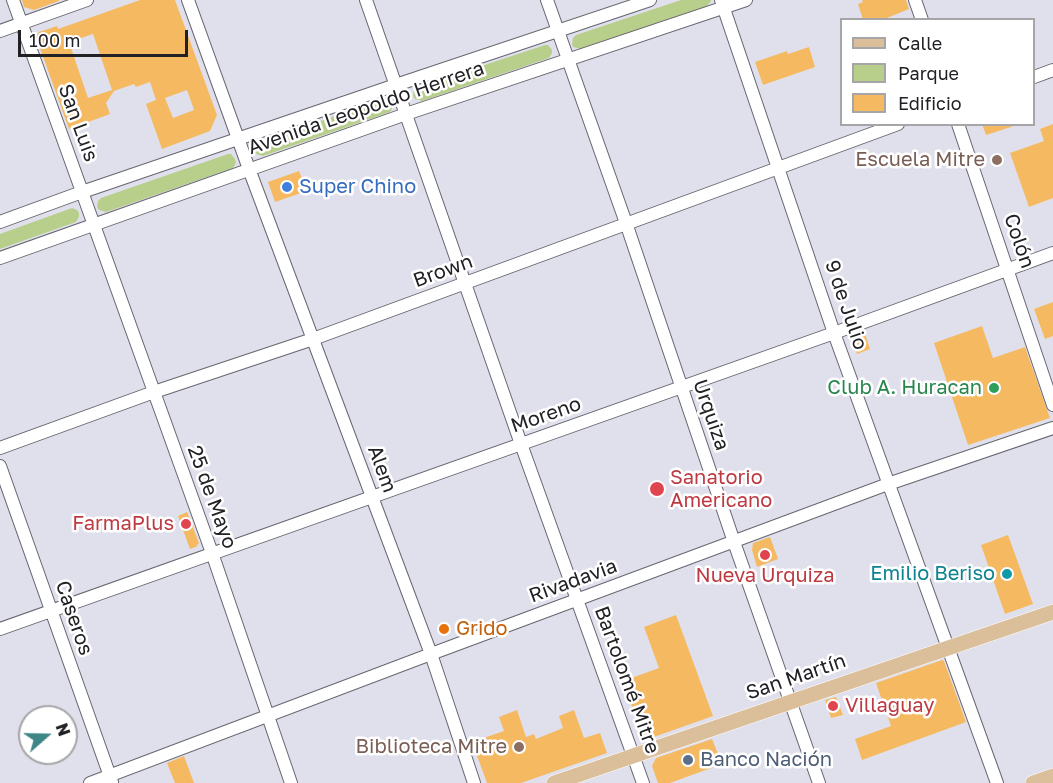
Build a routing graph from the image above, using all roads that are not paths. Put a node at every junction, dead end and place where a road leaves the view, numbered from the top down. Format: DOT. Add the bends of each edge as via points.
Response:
graph roads {
  1 [pos="13,0"];
  2 [pos="87,0"];
  3 [pos="188,0"];
  4 [pos="366,0"];
  5 [pos="547,0"];
  6 [pos="650,0"];
  7 [pos="746,0"];
  8 [pos="915,0"];
  9 [pos="722,4"];
  10 [pos="921,18"];
  11 [pos="22,23"];
  12 [pos="0,31"];
  13 [pos="557,31"];
  14 [pos="569,59"];
  15 [pos="1053,70"];
  16 [pos="1035,77"];
  17 [pos="396,85"];
  18 [pos="406,114"];
  19 [pos="893,126"];
  20 [pos="959,126"];
  21 [pos="238,140"];
  22 [pos="779,169"];
  23 [pos="249,170"];
  24 [pos="82,192"];
  25 [pos="0,222"];
  26 [pos="626,223"];
  27 [pos="93,225"];
  28 [pos="1053,253"];
  29 [pos="0,258"];
  30 [pos="1008,269"];
  31 [pos="465,284"];
  32 [pos="834,333"];
  33 [pos="313,339"];
  34 [pos="681,388"];
  35 [pos="154,392"];
  36 [pos="1053,405"];
  37 [pos="1053,428"];
  38 [pos="521,444"];
  39 [pos="0,448"];
  40 [pos="0,466"];
  41 [pos="888,484"];
  42 [pos="372,497"];
  43 [pos="734,542"];
  44 [pos="212,553"];
  45 [pos="578,600"];
  46 [pos="51,610"];
  47 [pos="1053,612"];
  48 [pos="0,629"];
  49 [pos="948,648"];
  50 [pos="431,654"];
  51 [pos="790,701"];
  52 [pos="268,717"];
  53 [pos="633,755"];
  54 [pos="1053,776"];
  55 [pos="111,779"];
  56 [pos="90,783"];
  57 [pos="291,783"];
  58 [pos="474,783"];
  59 [pos="554,783"];
  60 [pos="643,783"];
  61 [pos="819,783"];
  62 [pos="997,783"];
  63 [pos="1033,783"];
  1 -- 11 [label="street, San Luis"];
  2 -- 11 [label="street"];
  3 -- 21 [label="street, Alem"];
  4 -- 17 [label="street, Bartolomé Mitre"];
  5 -- 13 [label="street, Urquiza"];
  6 -- 13 [label="street, Avenida Leopoldo Herrera"];
  7 -- 9 [label="street, Avenida Leopoldo Herrera"];
  8 -- 10 [label="street"];
  9 -- 14 [label="street, Avenida Leopoldo Herrera"];
  9 -- 22 [label="street, 9 de Julio"];
  11 -- 12 [label="street"];
  11 -- 24 [label="street, San Luis"];
  13 -- 14 [label="street, Urquiza"];
  13 -- 17 [label="street, Avenida Leopoldo Herrera"];
  14 -- 18 [label="street, Avenida Leopoldo Herrera"];
  14 -- 26 [label="street, Urquiza"];
  15 -- 16 [label="street"];
  17 -- 18 [label="street, Bartolomé Mitre"];
  17 -- 21 [label="street, Avenida Leopoldo Herrera"];
  18 -- 23 [label="street, Avenida Leopoldo Herrera"];
  18 -- 31 [label="street, Bartolomé Mitre"];
  19 -- 22 [label="street, Brown"];
  20 -- 30 [label="street, Colón"];
  21 -- 23 [label="street, Alem"];
  21 -- 24 [label="street, Avenida Leopoldo Herrera"];
  22 -- 26 [label="street, Brown"];
  22 -- 32 [label="street, 9 de Julio"];
  23 -- 27 [label="street, Avenida Leopoldo Herrera"];
  23 -- 33 [label="street, Alem"];
  24 -- 25 [label="street, Avenida Leopoldo Herrera"];
  24 -- 27 [label="street, San Luis"];
  26 -- 31 [label="street, Brown"];
  26 -- 34 [label="street, Urquiza"];
  27 -- 29 [label="street, Avenida Leopoldo Herrera"];
  27 -- 35 [label="street, 25 de Mayo"];
  28 -- 30 [label="street, Moreno"];
  30 -- 32 [label="street, Moreno"];
  30 -- 36 [label="street, Colón"];
  31 -- 33 [label="street, Brown"];
  31 -- 38 [label="street, Bartolomé Mitre"];
  32 -- 34 [label="street, Moreno"];
  32 -- 41 [label="street, 9 de Julio"];
  33 -- 35 [label="street, Brown"];
  33 -- 42 [label="street, Alem"];
  34 -- 38 [label="street, Moreno"];
  34 -- 43 [label="street, Urquiza"];
  35 -- 39 [label="street, Brown"];
  35 -- 44 [label="street, 25 de Mayo"];
  37 -- 41 [label="street, Rivadavia"];
  38 -- 42 [label="street, Moreno"];
  38 -- 45 [label="street, Bartolomé Mitre"];
  40 -- 46 [label="street, Caseros"];
  41 -- 43 [label="street, Rivadavia"];
  41 -- 49 [label="street, 9 de Julio"];
  42 -- 44 [label="street, Moreno"];
  42 -- 50 [label="street, Alem"];
  43 -- 45 [label="street, Rivadavia"];
  43 -- 51 [label="street, Urquiza"];
  44 -- 46 [label="street, Moreno"];
  44 -- 52 [label="street, 25 de Mayo"];
  45 -- 50 [label="street, Rivadavia"];
  45 -- 53 [label="street, Bartolomé Mitre"];
  46 -- 48 [label="street, Moreno"];
  46 -- 55 [label="street, Caseros"];
  47 -- 49 [label="main road, San Martín"];
  49 -- 51 [label="main road, San Martín"];
  49 -- 62 [label="street, 9 de Julio"];
  50 -- 52 [label="street, Rivadavia"];
  50 -- 58 [label="street, Alem"];
  51 -- 53 [label="main road, San Martín"];
  51 -- 61 [label="street, Urquiza"];
  52 -- 55 [label="street, Rivadavia"];
  52 -- 57 [label="street, 25 de Mayo"];
  53 -- 59 [label="main road, San Martín"];
  53 -- 60 [label="street, Bartolomé Mitre"];
  54 -- 63 [label="main road"];
  55 -- 56 [label="street, Rivadavia"];
}
